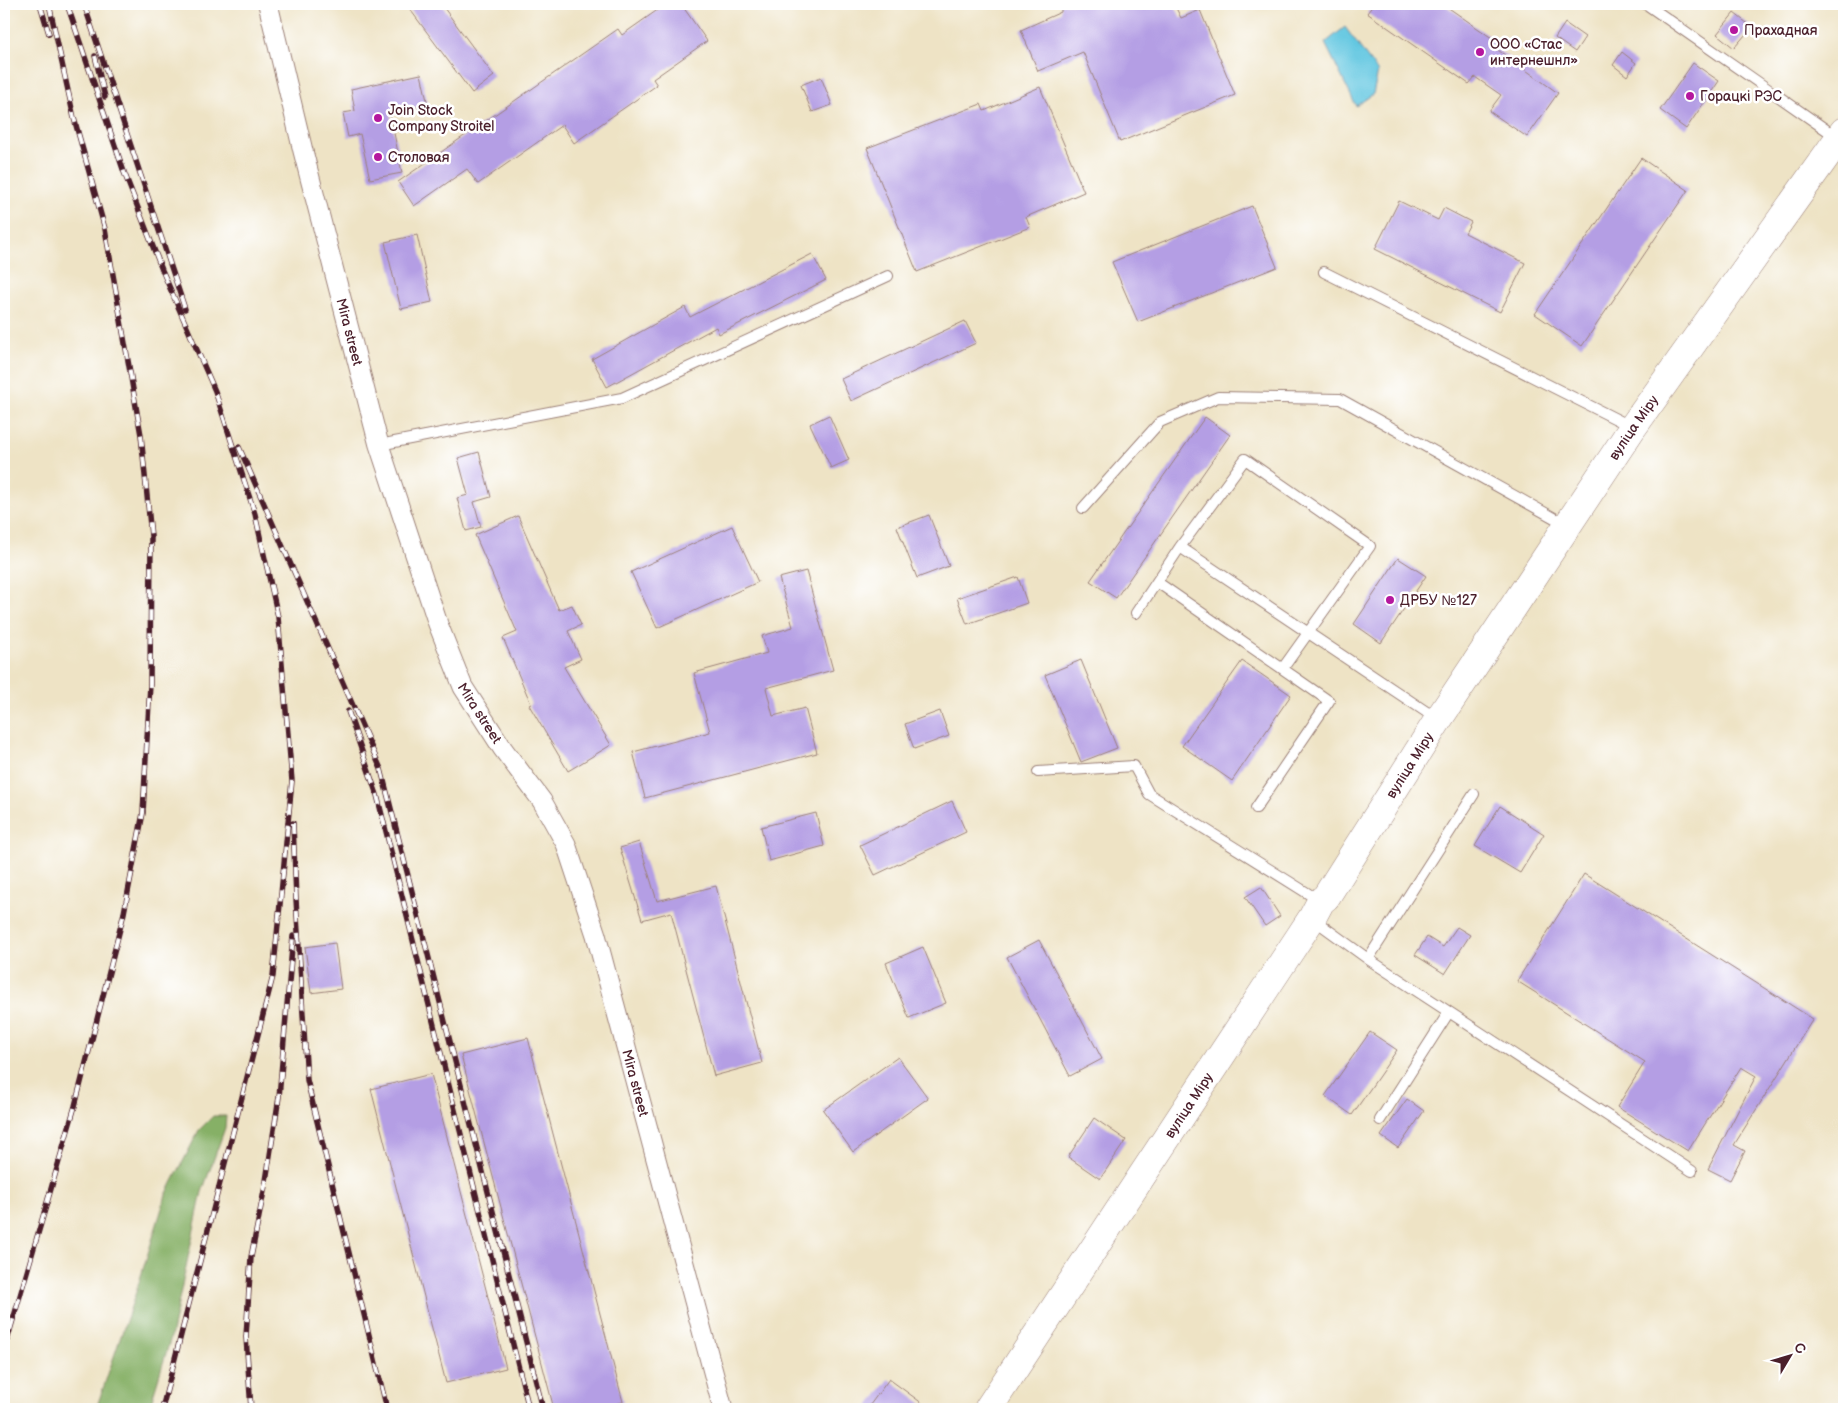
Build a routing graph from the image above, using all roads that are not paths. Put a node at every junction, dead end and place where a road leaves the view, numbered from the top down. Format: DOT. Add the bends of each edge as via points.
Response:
graph roads {
  1 [pos="268,4"];
  2 [pos="1646,4"];
  3 [pos="1842,135"];
  4 [pos="1324,272"];
  5 [pos="888,276"];
  6 [pos="1633,427"];
  7 [pos="379,445"];
  8 [pos="1082,508"];
  9 [pos="1568,525"];
  10 [pos="1180,547"];
  11 [pos="1157,582"];
  12 [pos="1136,613"];
  13 [pos="1307,633"];
  14 [pos="1283,668"];
  15 [pos="1438,720"];
  16 [pos="1038,772"];
  17 [pos="1474,794"];
  18 [pos="1256,808"];
  19 [pos="1316,910"];
  20 [pos="1368,959"];
  21 [pos="1449,1012"];
  22 [pos="1380,1120"];
  23 [pos="1692,1171"];
  24 [pos="723,1409"];
  25 [pos="988,1409"];
  1 -- 7 [label="street, Mira street"];
  2 -- 3 [label="lane"];
  3 -- 6 [label="main road, вуліца Міру"];
  4 -- 6 [label="lane"];
  5 -- 7 [label="lane" via="622,398"];
  6 -- 9 [label="main road, вуліца Міру"];
  7 -- 24 [label="street, Mira street" via="438,624 463,687 542,801 566,844 596,935"];
  8 -- 9 [label="lane" via="1160,422 1218,397 1340,399"];
  9 -- 15 [label="main road, вуліца Міру"];
  10 -- 11 [label="lane"];
  10 -- 13 [label="lane"];
  10 -- 13 [label="lane" via="1244,459 1370,546"];
  11 -- 12 [label="lane"];
  11 -- 14 [label="lane"];
  13 -- 14 [label="lane"];
  13 -- 15 [label="lane"];
  14 -- 18 [label="lane" via="1329,701"];
  15 -- 19 [label="main road, вуліца Міру"];
  16 -- 19 [label="lane" via="1134,766 1150,794"];
  17 -- 20 [label="lane"];
  19 -- 20 [label="lane"];
  19 -- 25 [label="main road, вуліца Міру"];
  20 -- 21 [label="lane"];
  21 -- 22 [label="lane"];
  21 -- 23 [label="lane"];
}
